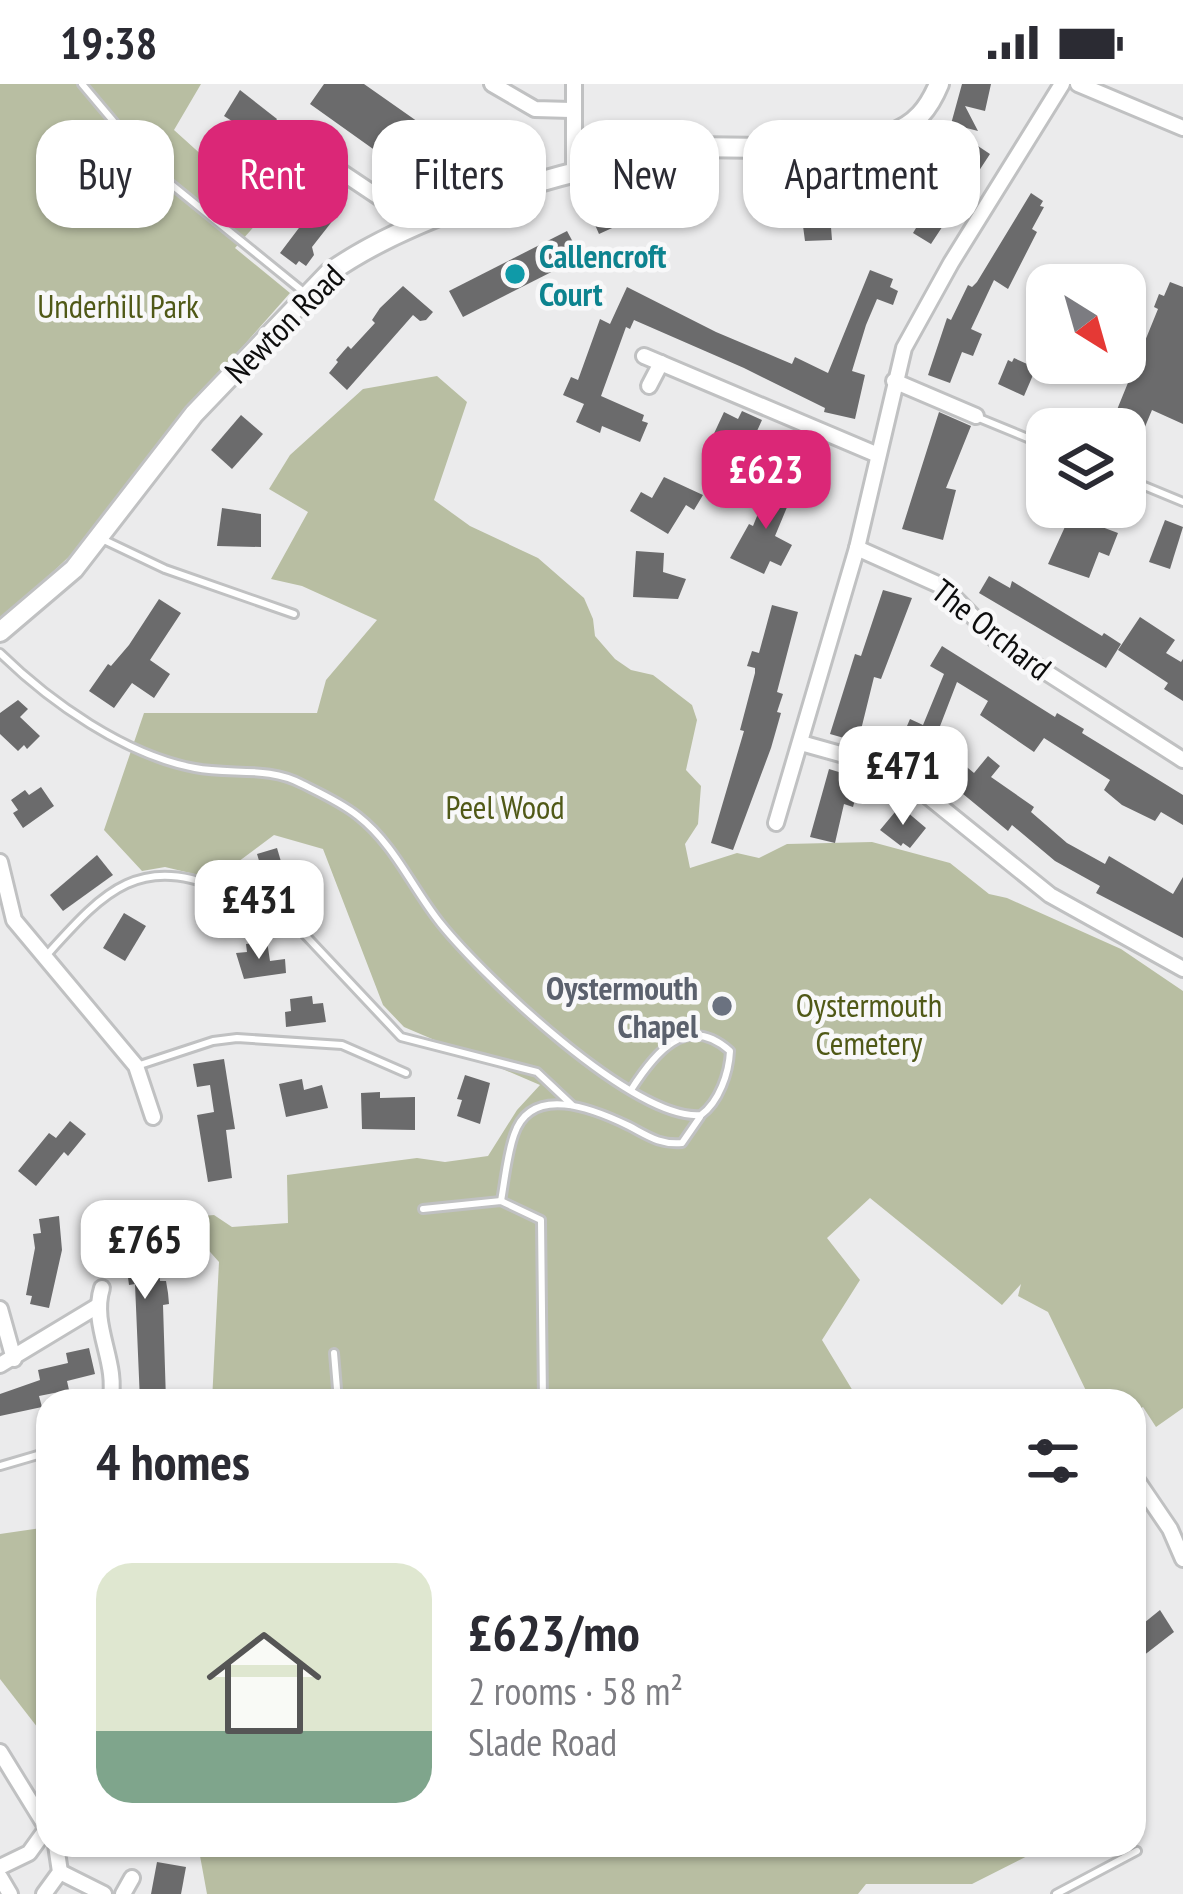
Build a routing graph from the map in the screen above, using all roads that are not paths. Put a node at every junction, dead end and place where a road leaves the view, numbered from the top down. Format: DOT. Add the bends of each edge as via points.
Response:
graph roads {
  1 [pos="82,84"];
  2 [pos="492,84"];
  3 [pos="574,84"];
  4 [pos="938,84"];
  5 [pos="1062,84"];
  6 [pos="1078,84"];
  7 [pos="572,110"];
  8 [pos="572,120"];
  9 [pos="1183,128"];
  10 [pos="719,148"];
  11 [pos="411,228"];
  12 [pos="308,295"];
  13 [pos="644,356"];
  14 [pos="661,363"];
  15 [pos="894,381"];
  16 [pos="649,386"];
  17 [pos="976,416"];
  18 [pos="1026,437"];
  19 [pos="878,455"];
  20 [pos="1146,487"];
  21 [pos="1183,502"];
  22 [pos="101,538"];
  23 [pos="856,548"];
  24 [pos="294,614"];
  25 [pos="0,632"];
  26 [pos="0,653"];
  27 [pos="801,743"];
  28 [pos="1183,760"];
  29 [pos="776,823"];
  30 [pos="0,862"];
  31 [pos="43,959"];
  32 [pos="1183,968"];
  33 [pos="136,1066"];
  34 [pos="406,1073"];
  35 [pos="631,1090"];
  36 [pos="572,1105"];
  37 [pos="701,1115"];
  38 [pos="153,1117"];
  39 [pos="501,1201"];
  40 [pos="423,1209"];
  41 [pos="102,1288"];
  42 [pos="96,1307"];
  43 [pos="0,1310"];
  44 [pos="334,1353"];
  45 [pos="7,1362"];
  46 [pos="112,1389"];
  47 [pos="337,1389"];
  48 [pos="543,1389"];
  49 [pos="36,1456"];
  50 [pos="0,1466"];
  51 [pos="1146,1494"];
  52 [pos="1183,1559"];
  53 [pos="0,1752"];
  54 [pos="36,1811"];
  55 [pos="36,1844"];
  56 [pos="29,1853"];
  57 [pos="36,1854"];
  58 [pos="1126,1857"];
  59 [pos="58,1859"];
  60 [pos="0,1867"];
  61 [pos="132,1878"];
  62 [pos="44,1894"];
  63 [pos="104,1894"];
  64 [pos="123,1894"];
  65 [pos="1056,1894"];
  1 -- 12 [label="lane" via="156,172"];
  2 -- 7 [label="street" via="535,110"];
  3 -- 7 [label="street"];
  4 -- 10 [label="street, Newton Road" via="928,110 892,134 811,149"];
  5 -- 15 [label="street" via="918,320"];
  6 -- 9 [label="street"];
  7 -- 8 [label="street"];
  11 -- 12 [label="street, Newton Road" via="356,254"];
  12 -- 22 [label="street, Newton Road" via="194,414"];
  13 -- 14 [label="street"];
  14 -- 16 [label="street"];
  14 -- 19 [label="street"];
  15 -- 17 [label="street"];
  15 -- 19 [label="street"];
  17 -- 18 [label="lane"];
  19 -- 23 [label="street"];
  20 -- 21 [label="lane"];
  22 -- 24 [label="lane"];
  22 -- 25 [label="street, Newton Road"];
  23 -- 27 [label="street"];
  23 -- 28 [label="street, The Orchard" via="944,587 997,640"];
  26 -- 35 [label="lane" via="137,749 196,769 296,780 357,815 441,924 526,1011"];
  27 -- 29 [label="street"];
  27 -- 32 [label="street" via="894,769 1029,881"];
  30 -- 31 [label="street" via="14,920"];
  31 -- 33 [label="street"];
  31 -- 36 [label="lane" via="111,890 152,875 190,876 229,892 251,924 291,920 401,1037 537,1072"];
  33 -- 34 [label="lane" via="237,1038 342,1045"];
  33 -- 38 [label="street"];
  35 -- 37 [label="lane" via="670,1112"];
  35 -- 37 [label="lane" via="668,1043 711,1039 730,1051 729,1064 713,1106"];
  36 -- 37 [label="lane" via="664,1144 682,1142"];
  36 -- 39 [label="lane" via="540,1104 523,1117"];
  39 -- 40 [label="lane"];
  39 -- 48 [label="lane" via="541,1220"];
  41 -- 42 [label="street"];
  42 -- 45 [label="street"];
  42 -- 46 [label="street"];
  43 -- 45 [label="street"];
  44 -- 47 [label="lane"];
  49 -- 50 [label="lane"];
  51 -- 52 [label="street"];
  53 -- 54 [label="street"];
  55 -- 56 [label="street"];
  56 -- 57 [label="street"];
  56 -- 60 [label="street"];
  58 -- 65 [label="lane"];
  59 -- 62 [label="street"];
  59 -- 63 [label="street"];
  61 -- 64 [label="street"];
}
